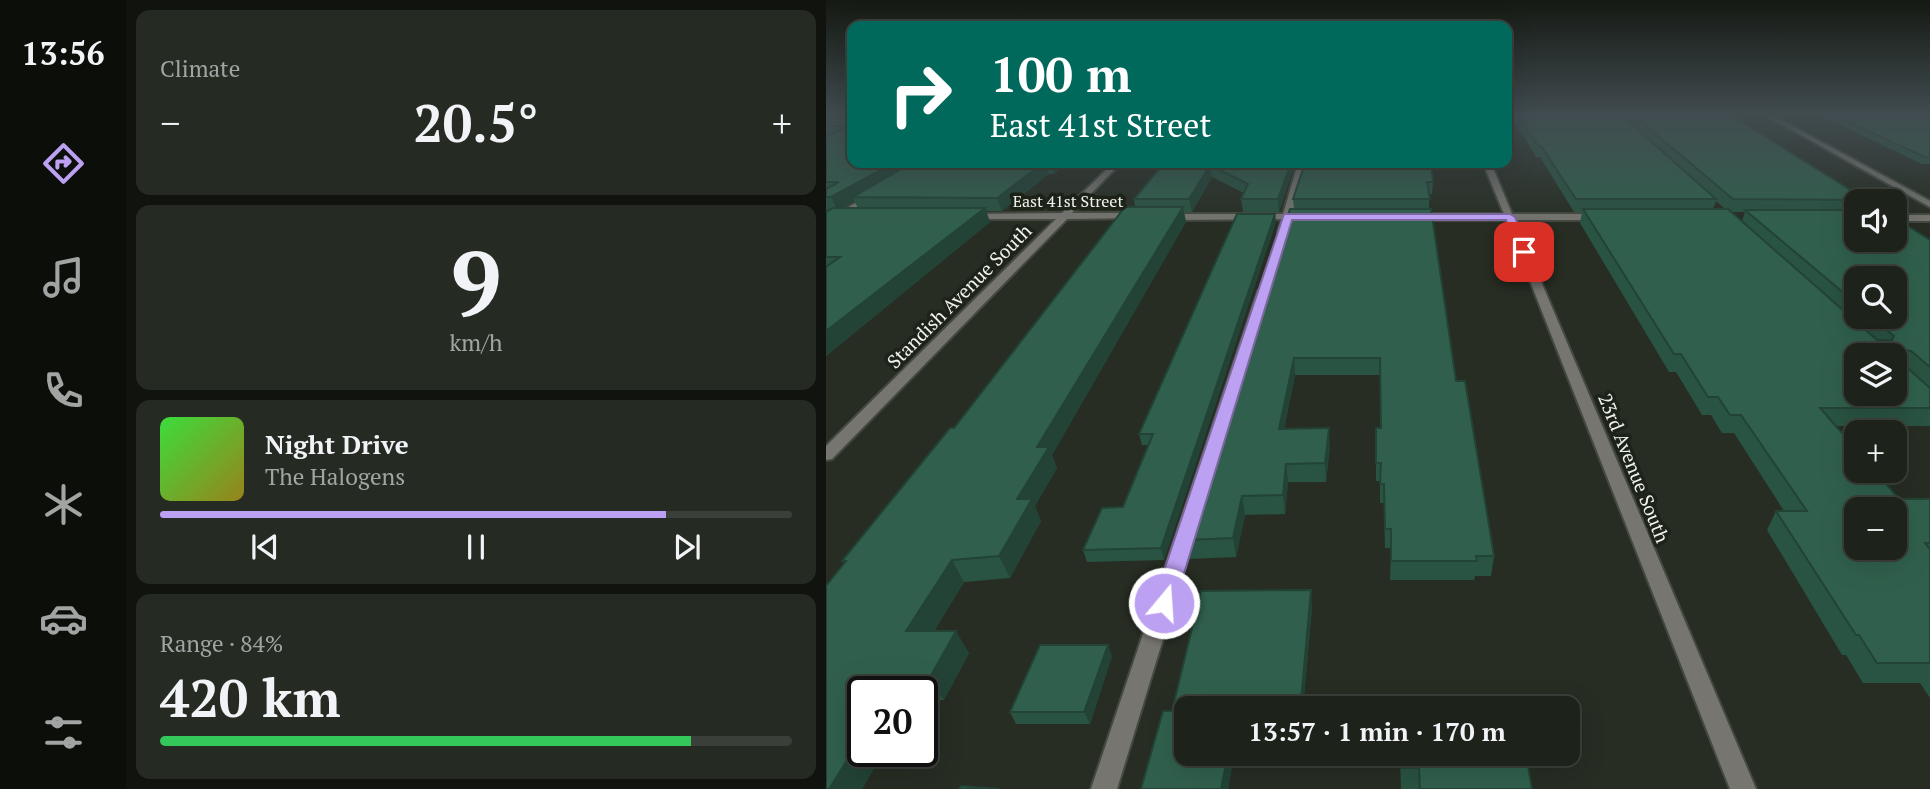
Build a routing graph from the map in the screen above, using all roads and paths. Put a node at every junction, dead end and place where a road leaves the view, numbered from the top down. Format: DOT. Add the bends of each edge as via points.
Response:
graph roads {
  1 [pos="1833,151"];
  2 [pos="1112,168"];
  3 [pos="1301,168"];
  4 [pos="1489,168"];
  5 [pos="883,190"];
  6 [pos="1930,204"];
  7 [pos="826,216"];
  8 [pos="839,216"];
  9 [pos="866,216"];
  10 [pos="958,216"];
  11 [pos="1063,216"];
  12 [pos="1141,216"];
  13 [pos="1154,216"];
  14 [pos="1287,217"];
  15 [pos="1314,217"];
  16 [pos="1405,217"];
  17 [pos="1510,217"];
  18 [pos="1605,218"];
  19 [pos="1907,218"];
  20 [pos="1930,218"];
  21 [pos="826,223"];
  22 [pos="1279,243"];
  23 [pos="1271,270"];
  24 [pos="826,455"];
  25 [pos="1104,789"];
  26 [pos="1743,789"];
  1 -- 6 [label="street"];
  2 -- 11 [label="street, Standish Avenue South"];
  3 -- 14 [label="street"];
  4 -- 17 [label="street, 23rd Avenue South"];
  5 -- 8 [label="street"];
  7 -- 8 [label="street"];
  8 -- 9 [label="street"];
  8 -- 21 [label="street"];
  10 -- 11 [label="street, East 41st Street"];
  11 -- 12 [label="street, East 41st Street"];
  11 -- 24 [label="street, Standish Avenue South"];
  13 -- 14 [label="street"];
  14 -- 15 [label="street"];
  14 -- 22 [label="street"];
  16 -- 17 [label="street"];
  17 -- 18 [label="street"];
  17 -- 26 [label="street, 23rd Avenue South"];
  19 -- 20 [label="street"];
  23 -- 25 [label="street"];
}
